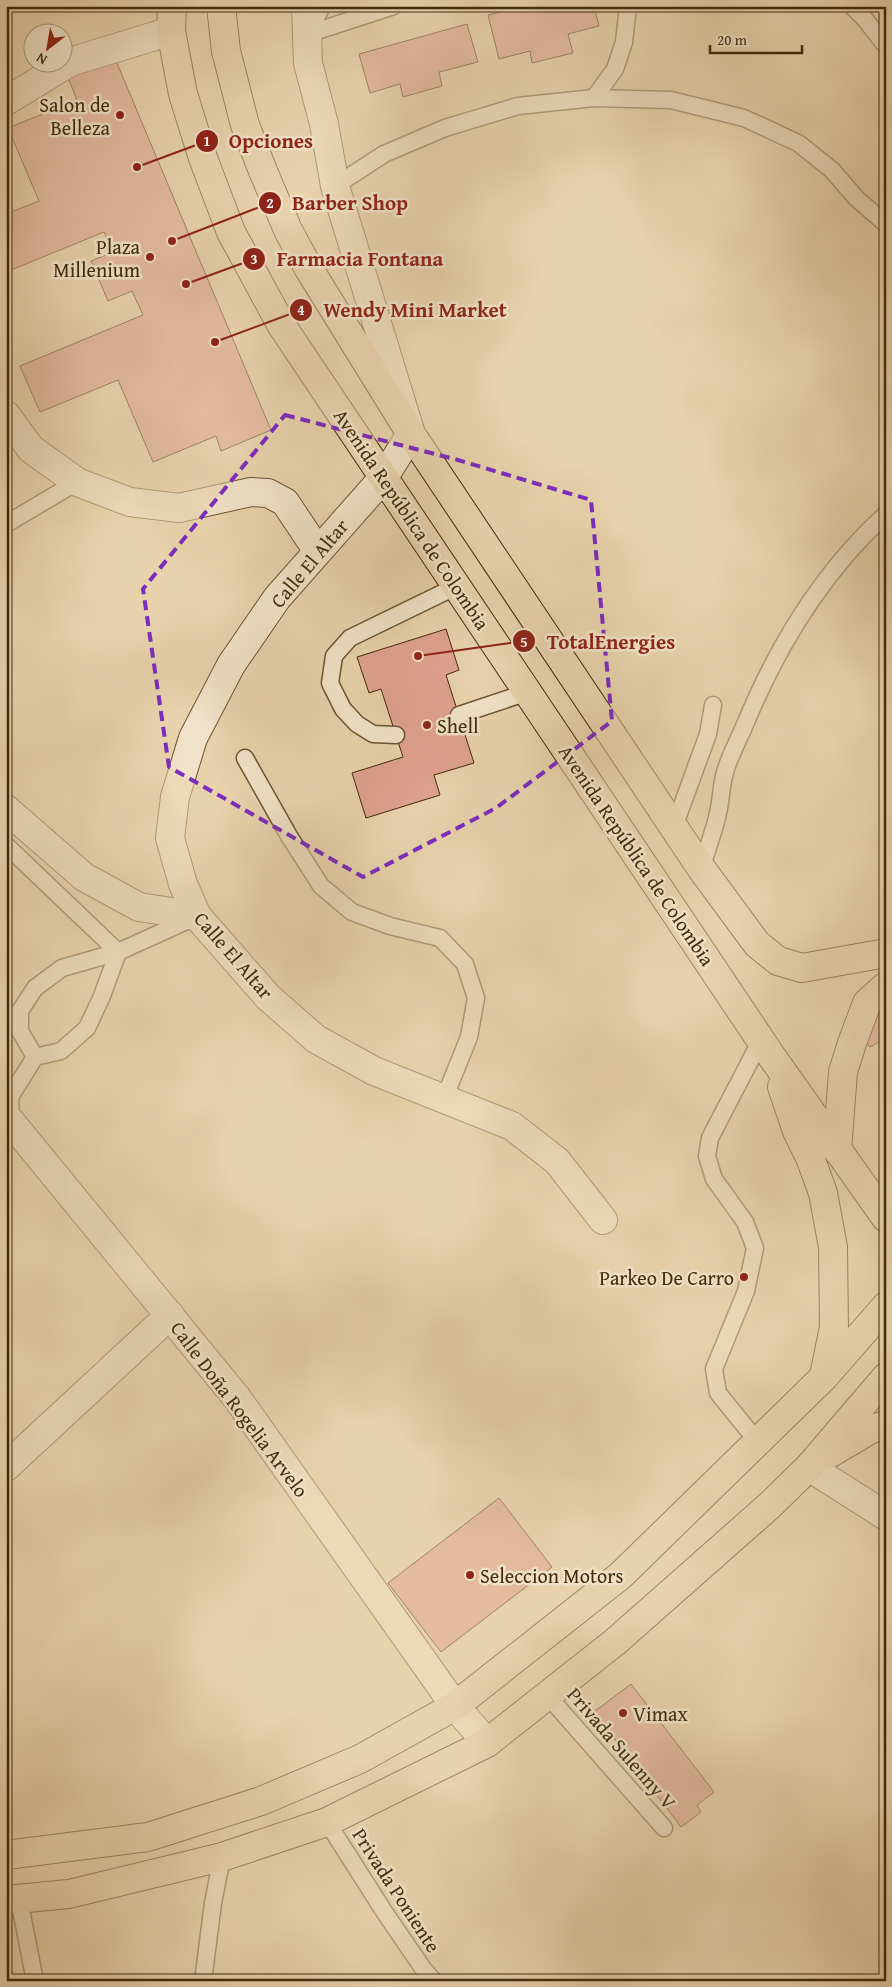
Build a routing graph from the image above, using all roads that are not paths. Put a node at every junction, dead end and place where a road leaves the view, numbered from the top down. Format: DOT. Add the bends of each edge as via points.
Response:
graph roads {
  1 [pos="221,6"];
  2 [pos="306,6"];
  3 [pos="322,6"];
  4 [pos="394,6"];
  5 [pos="628,6"];
  6 [pos="852,6"];
  7 [pos="172,18"];
  8 [pos="308,34"];
  9 [pos="886,46"];
  10 [pos="594,98"];
  11 [pos="6,101"];
  12 [pos="334,186"];
  13 [pos="886,224"];
  14 [pos="6,415"];
  15 [pos="411,434"];
  16 [pos="384,477"];
  17 [pos="77,482"];
  18 [pos="886,514"];
  19 [pos="6,524"];
  20 [pos="317,550"];
  21 [pos="457,586"];
  22 [pos="528,692"];
  23 [pos="713,705"];
  24 [pos="459,716"];
  25 [pos="396,735"];
  26 [pos="246,758"];
  27 [pos="6,809"];
  28 [pos="674,827"];
  29 [pos="6,845"];
  30 [pos="701,868"];
  31 [pos="197,916"];
  32 [pos="118,952"];
  33 [pos="886,953"];
  34 [pos="886,986"];
  35 [pos="766,1048"];
  36 [pos="34,1057"];
  37 [pos="444,1099"];
  38 [pos="11,1122"];
  39 [pos="837,1150"];
  40 [pos="886,1218"];
  41 [pos="603,1220"];
  42 [pos="886,1306"];
  43 [pos="170,1315"];
  44 [pos="824,1377"];
  45 [pos="886,1377"];
  46 [pos="886,1425"];
  47 [pos="757,1441"];
  48 [pos="809,1466"];
  49 [pos="6,1467"];
  50 [pos="886,1516"];
  51 [pos="547,1695"];
  52 [pos="455,1706"];
  53 [pos="487,1743"];
  54 [pos="327,1822"];
  55 [pos="664,1828"];
  56 [pos="6,1855"];
  57 [pos="222,1857"];
  58 [pos="12,1900"];
  59 [pos="35,1981"];
  60 [pos="203,1981"];
  61 [pos="434,1981"];
  1 -- 15 [label="main road" via="226,51 245,125 288,230"];
  2 -- 8 [label="street"];
  3 -- 8 [label="lane"];
  4 -- 8 [label="lane"];
  5 -- 10 [label="lane" via="624,42 615,69"];
  6 -- 9 [label="lane"];
  7 -- 11 [label="street" via="70,62"];
  7 -- 16 [label="main road, Avenida República de Colombia" via="183,94 231,232 282,326"];
  8 -- 12 [label="street" via="308,63 324,124"];
  10 -- 12 [label="lane" via="518,106 445,128 384,154"];
  10 -- 13 [label="lane" via="671,100 744,118 798,143 832,170 856,198"];
  12 -- 15 [label="street"];
  14 -- 17 [label="street" via="31,449"];
  15 -- 16 [label="street, Calle El Altar"];
  15 -- 28 [label="main road"];
  16 -- 20 [label="street, Calle El Altar"];
  16 -- 21 [label="main road, Avenida República de Colombia"];
  17 -- 19 [label="lane"];
  17 -- 20 [label="street" via="130,502 179,508 251,492 268,493 285,502"];
  18 -- 30 [label="lane" via="820,585 779,650 724,776 718,814"];
  20 -- 31 [label="street, Calle El Altar" via="276,598 231,665 193,738 174,797 170,838 182,884"];
  21 -- 22 [label="main road, Avenida República de Colombia"];
  21 -- 25 [label="lane" via="350,638 334,656 330,683 343,709 357,724 373,734"];
  22 -- 24 [label="lane"];
  22 -- 35 [label="main road, Avenida República de Colombia"];
  23 -- 28 [label="lane" via="708,734"];
  26 -- 37 [label="lane" via="321,886 352,912 390,926 440,938 465,964 476,998 469,1037"];
  27 -- 31 [label="street" via="84,877 139,907"];
  28 -- 30 [label="main road"];
  29 -- 32 [label="lane"];
  30 -- 33 [label="main road" via="757,944 778,962 802,968"];
  31 -- 32 [label="lane"];
  31 -- 37 [label="street, Calle El Altar" via="268,996 316,1039 374,1071"];
  32 -- 36 [label="lane" via="87,1028 61,1051"];
  32 -- 36 [label="lane" via="62,968 35,988 20,1010 20,1031"];
  34 -- 39 [label="main road" via="867,1003 852,1043 844,1072"];
  35 -- 39 [label="main road, Avenida República de Colombia"];
  35 -- 44 [label="main road" via="823,1193 833,1247 834,1327"];
  35 -- 47 [label="lane" via="710,1138 707,1156 714,1179 745,1222 755,1248 746,1291 714,1370 718,1393"];
  36 -- 38 [label="lane" via="10,1097"];
  37 -- 41 [label="street, Calle El Altar" via="512,1126 557,1161"];
  38 -- 43 [label="street, Calle Doña Rogelia Arvelo"];
  39 -- 40 [label="main road, Avenida República de Colombia"];
  42 -- 44 [label="main road"];
  43 -- 49 [label="street"];
  43 -- 52 [label="street, Calle Doña Rogelia Arvelo" via="237,1398"];
  44 -- 47 [label="main road"];
  45 -- 48 [label="main road"];
  46 -- 48 [label="main road" via="871,1429"];
  47 -- 52 [label="main road" via="620,1576"];
  48 -- 50 [label="street"];
  48 -- 51 [label="main road" via="769,1506 615,1642"];
  51 -- 53 [label="main road"];
  51 -- 55 [label="lane, Privada Sulenny V"];
  52 -- 53 [label="street, Calle Doña Rogelia Arvelo"];
  52 -- 56 [label="main road" via="360,1759 251,1804 148,1838"];
  53 -- 54 [label="main road"];
  54 -- 57 [label="main road"];
  54 -- 61 [label="lane, Privada Poniente" via="385,1913"];
  57 -- 58 [label="main road" via="69,1894"];
  57 -- 60 [label="lane"];
  58 -- 59 [label="lane"];
}
